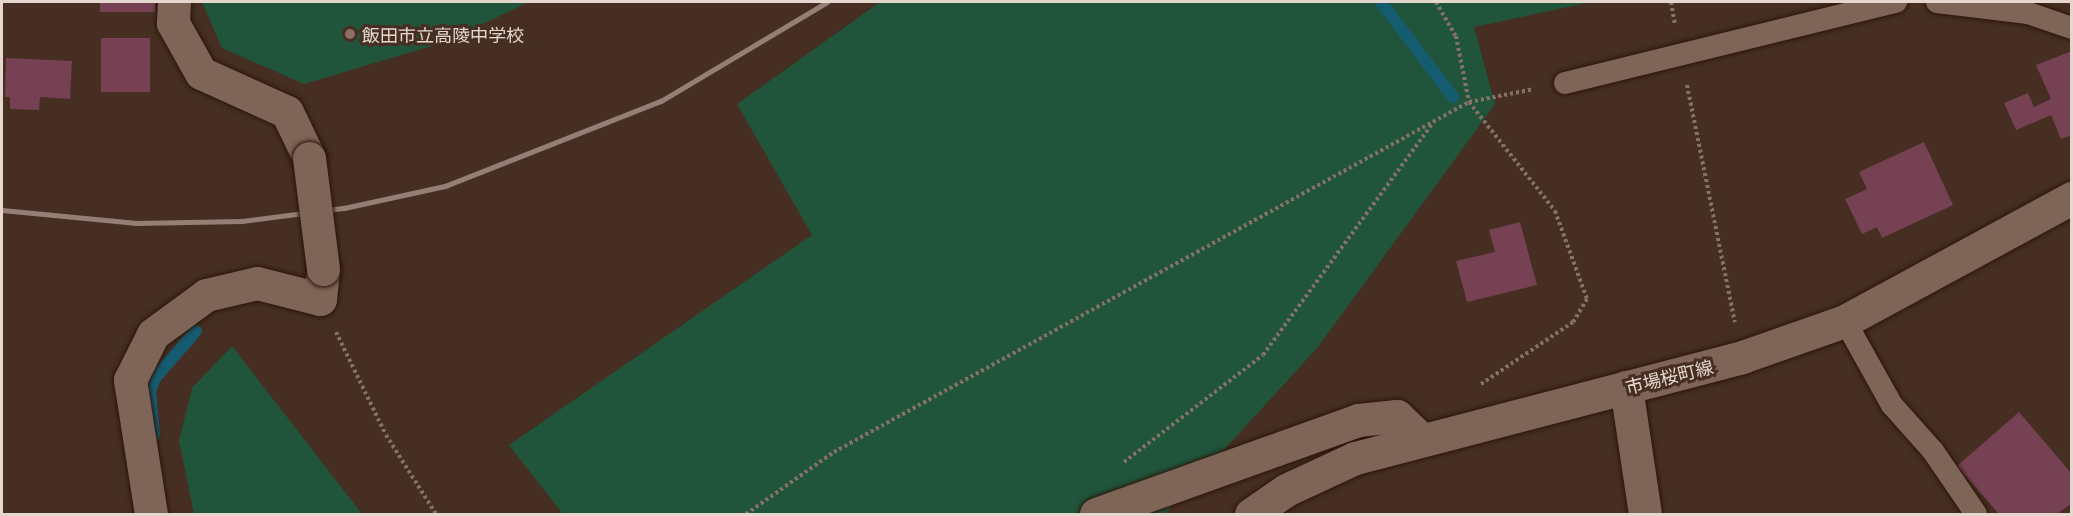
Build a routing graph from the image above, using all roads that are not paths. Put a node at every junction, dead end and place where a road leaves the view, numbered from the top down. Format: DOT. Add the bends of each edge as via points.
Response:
graph roads {
  1 [pos="174,2"];
  2 [pos="1896,2"];
  3 [pos="1937,2"];
  4 [pos="2072,28"];
  5 [pos="1565,83"];
  6 [pos="2072,198"];
  7 [pos="1845,321"];
  8 [pos="1626,387"];
  9 [pos="1420,438"];
  10 [pos="151,514"];
  11 [pos="1096,514"];
  12 [pos="1251,514"];
  13 [pos="1645,514"];
  14 [pos="1976,514"];
  1 -- 10 [label="street, bridge" via="173,23 201,73 286,112 309,158 322,284 257,283 206,295 153,334 130,380"];
  2 -- 5 [label="lane"];
  3 -- 4 [label="lane" via="2028,13"];
  6 -- 7 [label="street, 市場桜町線"];
  7 -- 8 [label="street, 市場桜町線" via="1742,357"];
  7 -- 14 [label="lane" via="1892,405 1933,451"];
  8 -- 9 [label="street, 市場桜町線"];
  8 -- 13 [label="street"];
  9 -- 11 [label="street" via="1397,416 1358,420"];
  9 -- 12 [label="street, 市場桜町線" via="1355,458 1286,490"];
}
